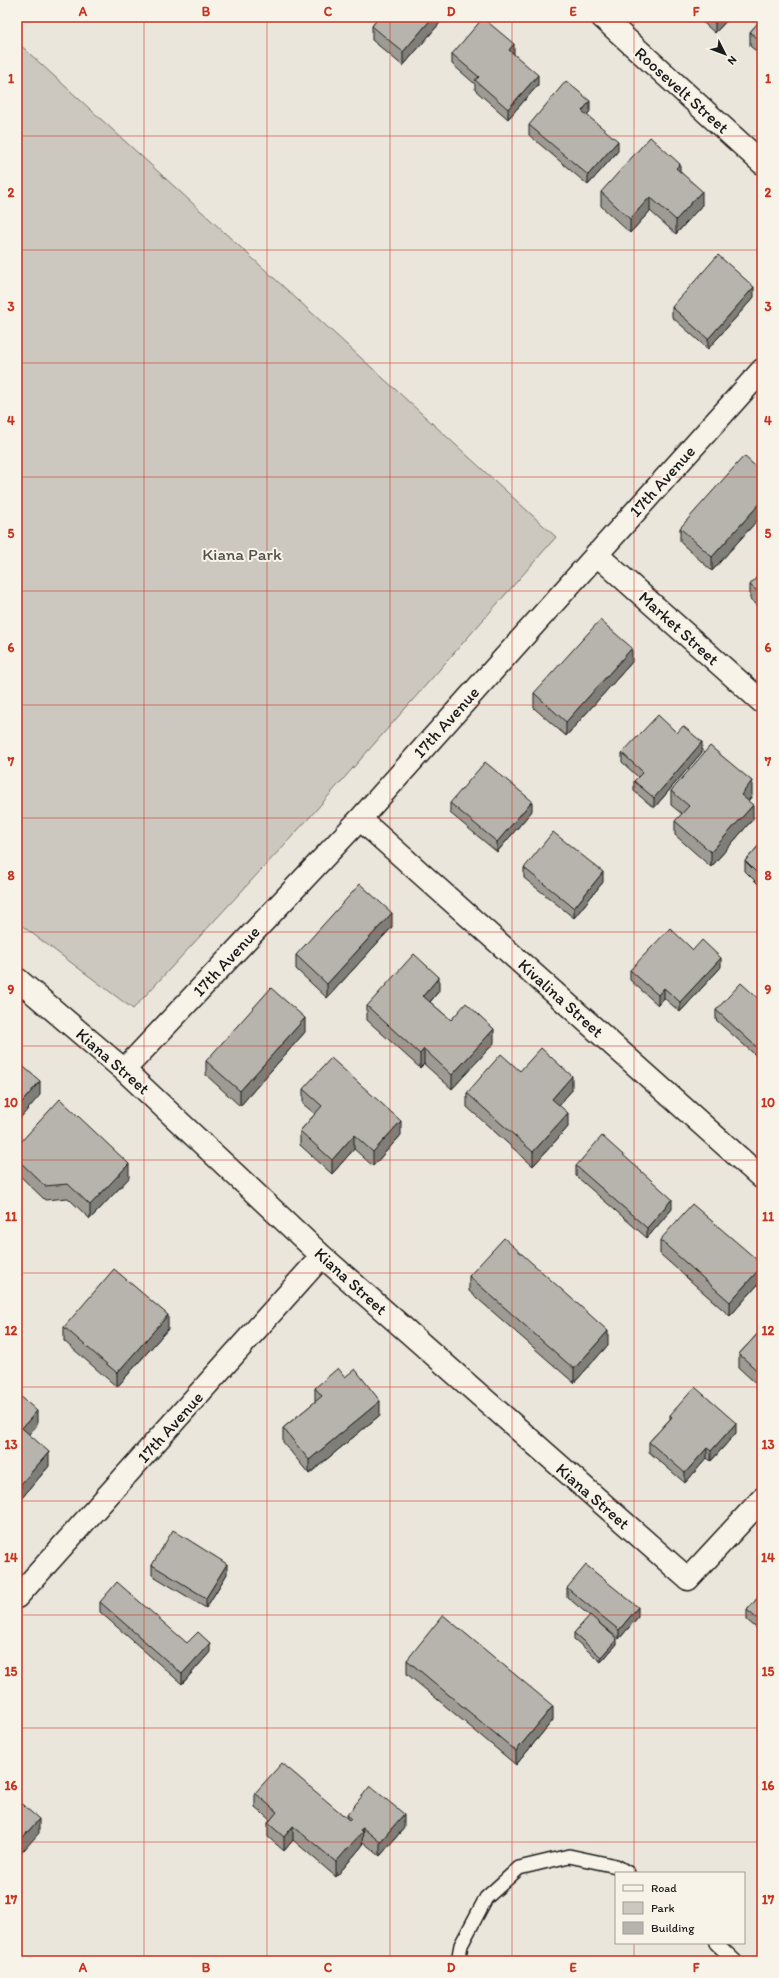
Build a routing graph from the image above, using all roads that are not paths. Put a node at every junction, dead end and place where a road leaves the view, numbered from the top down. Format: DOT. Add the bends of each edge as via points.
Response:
graph roads {
  1 [pos="602,17"];
  2 [pos="762,163"];
  3 [pos="762,370"];
  4 [pos="596,554"];
  5 [pos="762,702"];
  6 [pos="360,819"];
  7 [pos="17,979"];
  8 [pos="124,1070"];
  9 [pos="762,1178"];
  10 [pos="322,1256"];
  11 [pos="762,1499"];
  12 [pos="17,1597"];
  13 [pos="626,1872"];
  14 [pos="717,1944"];
  15 [pos="458,1961"];
  16 [pos="735,1961"];
  1 -- 2 [label="street, Roosevelt Street"];
  3 -- 4 [label="street, 17th Avenue"];
  4 -- 5 [label="street, Market Street"];
  4 -- 6 [label="street, 17th Avenue"];
  6 -- 8 [label="street, 17th Avenue"];
  6 -- 9 [label="street, Kivalina Street"];
  7 -- 8 [label="street, Kiana Street"];
  8 -- 10 [label="street, Kiana Street"];
  10 -- 11 [label="street, Kiana Street" via="688,1579"];
  10 -- 12 [label="street, 17th Avenue"];
  13 -- 15 [label="lane" via="616,1866 569,1856 519,1868 486,1898 461,1945"];
  14 -- 16 [label="lane"];
}
